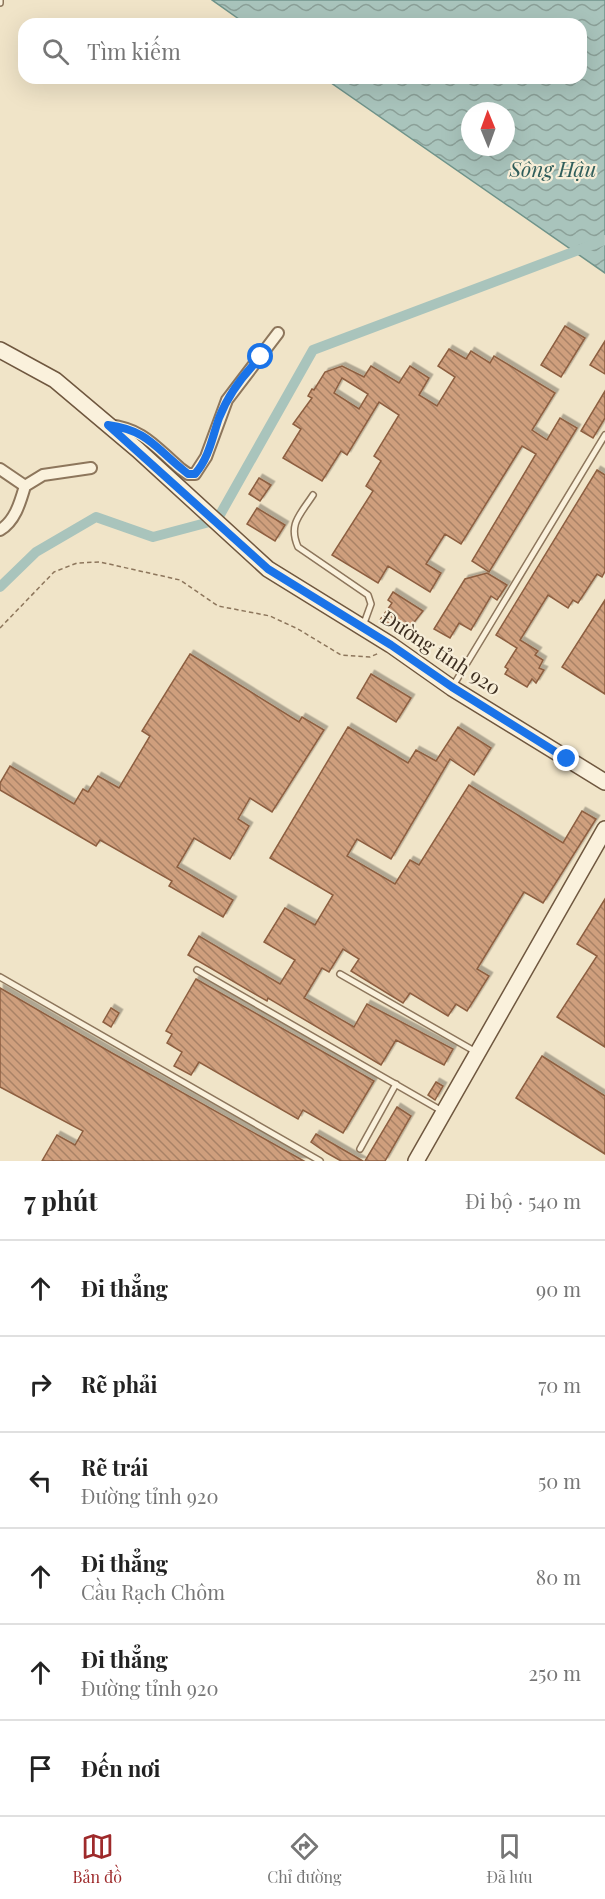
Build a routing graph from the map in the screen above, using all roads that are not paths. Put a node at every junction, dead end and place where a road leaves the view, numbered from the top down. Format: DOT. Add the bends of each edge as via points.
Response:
graph roads {
  1 [pos="278,333"];
  2 [pos="0,350"];
  3 [pos="108,425"];
  4 [pos="605,435"];
  5 [pos="91,468"];
  6 [pos="0,469"];
  7 [pos="25,486"];
  8 [pos="313,495"];
  9 [pos="0,530"];
  10 [pos="363,627"];
  11 [pos="452,687"];
  12 [pos="605,782"];
  13 [pos="605,829"];
  14 [pos="197,970"];
  15 [pos="340,974"];
  16 [pos="0,976"];
  17 [pos="477,1053"];
  18 [pos="396,1084"];
  19 [pos="444,1112"];
  20 [pos="360,1149"];
  21 [pos="320,1161"];
  22 [pos="416,1161"];
  1 -- 3 [label="street" via="227,400 206,458 195,474 188,474 135,431"];
  2 -- 3 [label="main road" via="55,380"];
  3 -- 10 [label="main road, Đường tỉnh 920" via="254,558"];
  4 -- 11 [label="lane"];
  5 -- 7 [label="street" via="43,475"];
  6 -- 7 [label="street"];
  7 -- 9 [label="street" via="8,525"];
  8 -- 10 [label="lane" via="292,535 298,547 368,595 371,604"];
  10 -- 11 [label="main road, Đường tỉnh 920"];
  11 -- 12 [label="main road, Đường tỉnh 920"];
  13 -- 17 [label="main road"];
  14 -- 18 [label="lane"];
  15 -- 17 [label="lane"];
  16 -- 21 [label="lane"];
  17 -- 19 [label="main road"];
  18 -- 19 [label="lane"];
  18 -- 20 [label="lane"];
  19 -- 22 [label="main road"];
}
